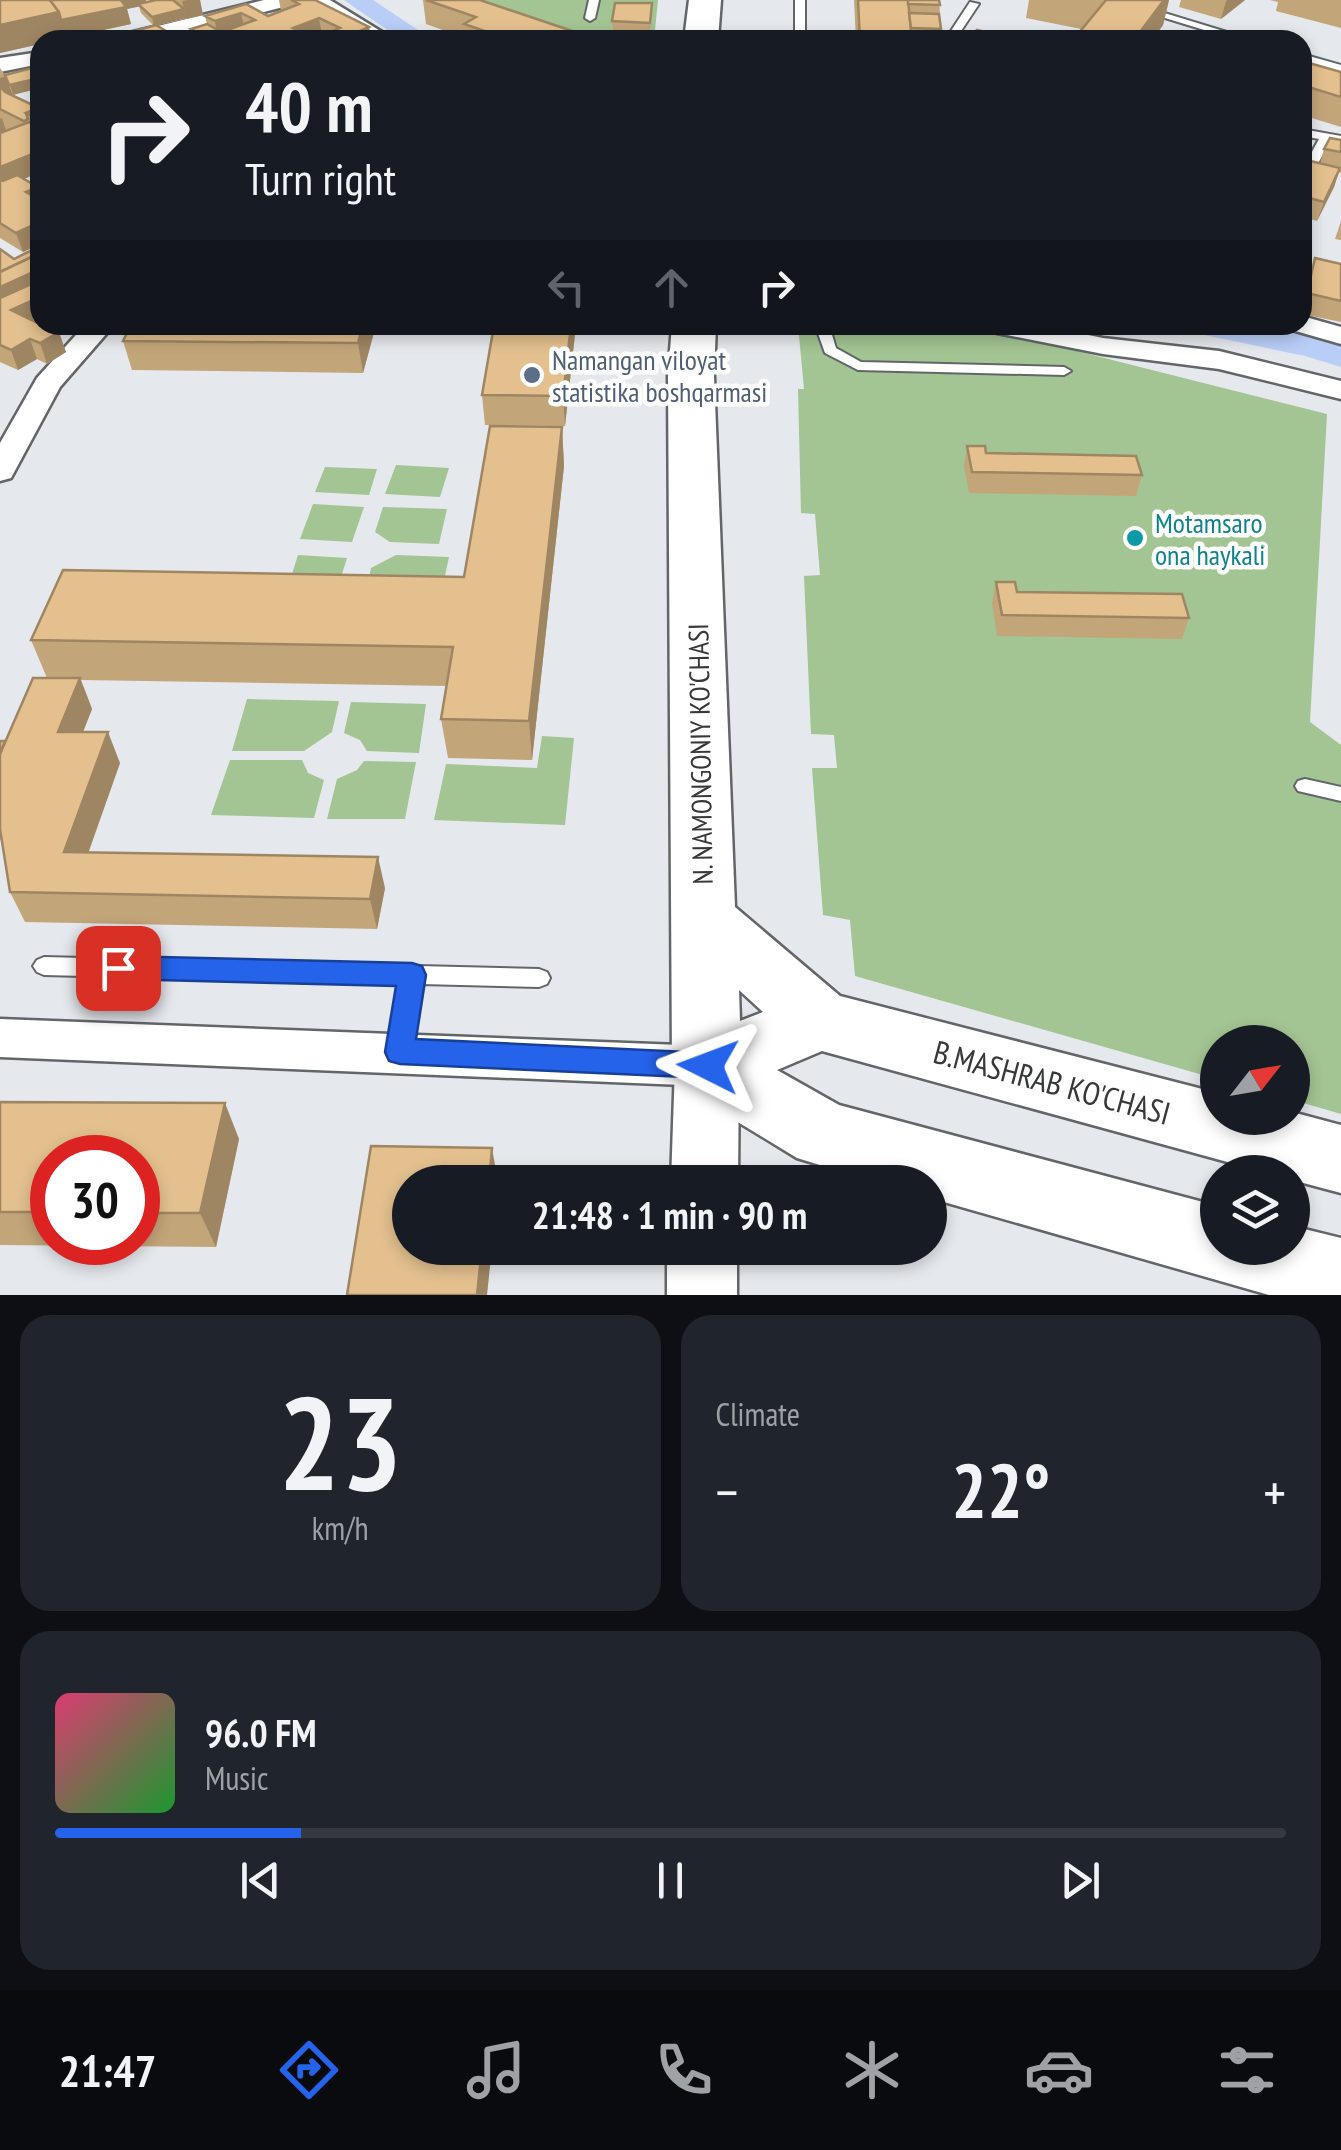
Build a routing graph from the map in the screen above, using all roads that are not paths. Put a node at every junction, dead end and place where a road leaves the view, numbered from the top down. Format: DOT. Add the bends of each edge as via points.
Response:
graph roads {
  1 [pos="288,0"];
  2 [pos="315,0"];
  3 [pos="594,0"];
  4 [pos="706,0"];
  5 [pos="800,0"];
  6 [pos="1110,0"];
  7 [pos="974,4"];
  8 [pos="590,18"];
  9 [pos="169,30"];
  10 [pos="367,30"];
  11 [pos="702,30"];
  12 [pos="800,30"];
  13 [pos="957,30"];
  14 [pos="1214,30"];
  15 [pos="30,60"];
  16 [pos="1312,60"];
  17 [pos="0,65"];
  18 [pos="1341,68"];
  19 [pos="1312,134"];
  20 [pos="1326,137"];
  21 [pos="1341,140"];
  22 [pos="1312,167"];
  23 [pos="1312,327"];
  24 [pos="91,335"];
  25 [pos="693,335"];
  26 [pos="825,335"];
  27 [pos="1047,335"];
  28 [pos="1341,336"];
  29 [pos="1064,371"];
  30 [pos="1341,390"];
  31 [pos="0,471"];
  32 [pos="1305,786"];
  33 [pos="1341,794"];
  34 [pos="704,919"];
  35 [pos="44,966"];
  36 [pos="412,975"];
  37 [pos="539,978"];
  38 [pos="820,1021"];
  39 [pos="0,1038"];
  40 [pos="400,1052"];
  41 [pos="708,1066"];
  42 [pos="1341,1158"];
  43 [pos="705,1165"];
  44 [pos="1200,1238"];
  45 [pos="702,1265"];
  46 [pos="1297,1265"];
  47 [pos="1341,1277"];
  48 [pos="702,1295"];
  1 -- 9 [label="street"];
  2 -- 10 [label="street"];
  3 -- 8 [label="lane"];
  4 -- 11 [label="main road"];
  5 -- 12 [label="lane"];
  6 -- 14 [label="lane"];
  7 -- 13 [label="lane"];
  15 -- 17 [label="street"];
  16 -- 18 [label="lane"];
  19 -- 20 [label="lane"];
  20 -- 21 [label="lane"];
  20 -- 22 [label="lane"];
  23 -- 28 [label="street"];
  24 -- 31 [label="street" via="47,384"];
  25 -- 34 [label="main road, N. NAMONGONIY KO'CHASI"];
  26 -- 29 [label="lane" via="830,350 858,366"];
  27 -- 30 [label="street" via="1219,360"];
  32 -- 33 [label="lane"];
  34 -- 38 [label="main road"];
  34 -- 41 [label="main road, N. NAMONGONIY KO'CHASI"];
  35 -- 36 [label="lane"];
  36 -- 37 [label="lane"];
  36 -- 40 [label="lane"];
  38 -- 41 [label="main road"];
  38 -- 42 [label="main road, B.MASHRAB KO'CHASI"];
  39 -- 40 [label="street"];
  40 -- 41 [label="street"];
  41 -- 43 [label="main road, N. NAMONGONIY KO'CHASI"];
  41 -- 44 [label="main road" via="824,1134"];
  45 -- 48 [label="main road"];
  46 -- 47 [label="main road"];
}
